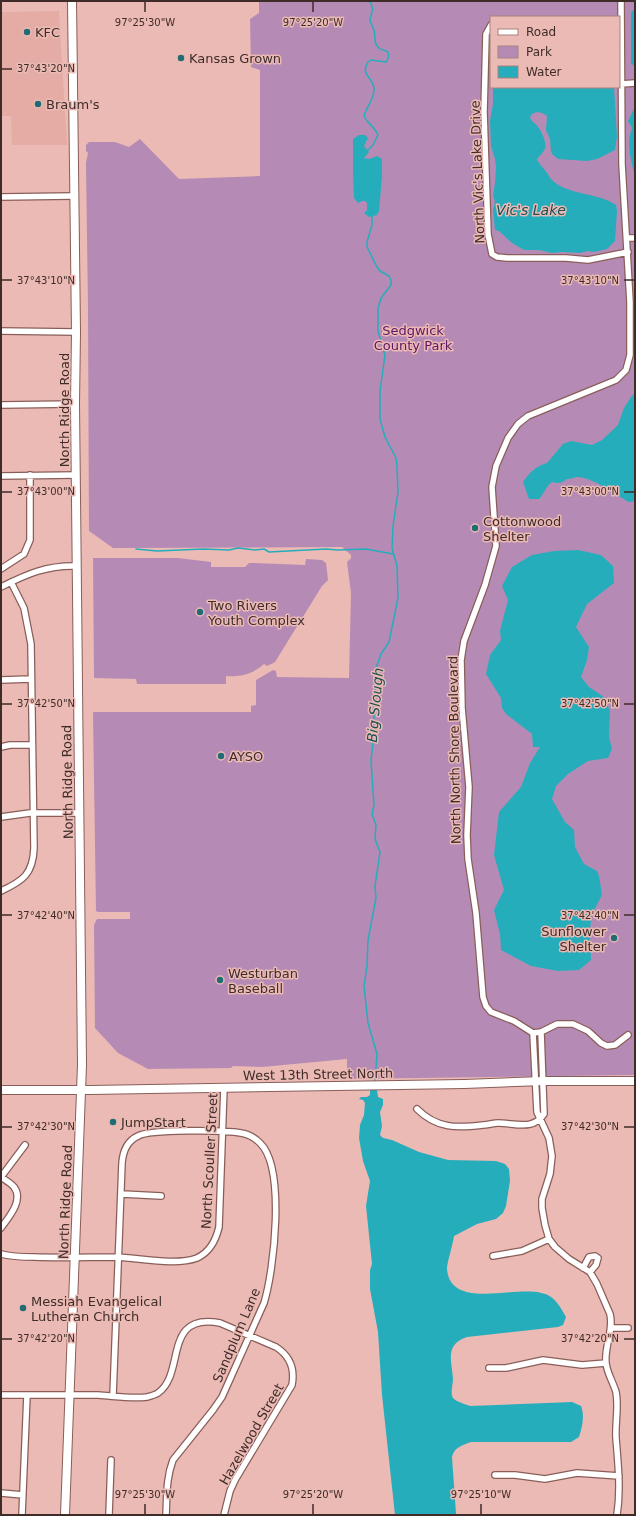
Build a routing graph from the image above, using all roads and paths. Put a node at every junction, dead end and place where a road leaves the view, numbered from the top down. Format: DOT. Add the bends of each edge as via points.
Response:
graph roads {
  1 [pos="72,1"];
  2 [pos="621,1"];
  3 [pos="490,27"];
  4 [pos="620,50"];
  5 [pos="635,83"];
  6 [pos="621,84"];
  7 [pos="73,196"];
  8 [pos="1,197"];
  9 [pos="627,238"];
  10 [pos="635,238"];
  11 [pos="628,252"];
  12 [pos="1,331"];
  13 [pos="76,332"];
  14 [pos="75,404"];
  15 [pos="1,406"];
  16 [pos="30,475"];
  17 [pos="76,475"];
  18 [pos="1,476"];
  19 [pos="77,566"];
  20 [pos="2,568"];
  21 [pos="11,582"];
  22 [pos="1,587"];
  23 [pos="31,679"];
  24 [pos="1,680"];
  25 [pos="32,745"];
  26 [pos="1,747"];
  27 [pos="33,813"];
  28 [pos="79,813"];
  29 [pos="1,817"];
  30 [pos="1,891"];
  31 [pos="541,1032"];
  32 [pos="533,1033"];
  33 [pos="628,1035"];
  34 [pos="539,1081"];
  35 [pos="635,1081"];
  36 [pos="224,1087"];
  37 [pos="1,1090"];
  38 [pos="81,1090"];
  39 [pos="417,1109"];
  40 [pos="541,1119"];
  41 [pos="222,1131"];
  42 [pos="25,1145"];
  43 [pos="1,1177"];
  44 [pos="122,1194"];
  45 [pos="161,1196"];
  46 [pos="1,1228"];
  47 [pos="549,1239"];
  48 [pos="1,1254"];
  49 [pos="493,1256"];
  50 [pos="119,1257"];
  51 [pos="75,1258"];
  52 [pos="583,1268"];
  53 [pos="590,1272"];
  54 [pos="611,1328"];
  55 [pos="628,1328"];
  56 [pos="249,1335"];
  57 [pos="606,1363"];
  58 [pos="489,1368"];
  59 [pos="1,1395"];
  60 [pos="27,1395"];
  61 [pos="70,1395"];
  62 [pos="113,1396"];
  63 [pos="111,1460"];
  64 [pos="495,1475"];
  65 [pos="619,1476"];
  66 [pos="1,1493"];
  67 [pos="22,1495"];
  68 [pos="22,1515"];
  69 [pos="65,1515"];
  70 [pos="109,1515"];
  71 [pos="166,1515"];
  72 [pos="224,1515"];
  73 [pos="617,1515"];
  1 -- 7 [label="main road, North Ridge Road"];
  2 -- 4 [label="street, North North Shore Boulevard"];
  3 -- 11 [label="street, North Vic's Lake Drive" via="486,34 484,112 488,234 492,254 507,258 588,260"];
  4 -- 6 [label="street, North North Shore Boulevard"];
  5 -- 6 [label="street"];
  6 -- 9 [label="street, North North Shore Boulevard" via="622,164"];
  7 -- 8 [label="street"];
  7 -- 13 [label="main road, North Ridge Road"];
  9 -- 10 [label="street"];
  9 -- 11 [label="street, North North Shore Boulevard"];
  11 -- 32 [label="street, North North Shore Boulevard" via="628,364 623,374 612,383 528,416 518,424 508,438 496,466 492,487 496,546 462,653 462,708 469,787 468,859 476,913 482,997 491,1012 514,1021"];
  12 -- 13 [label="street"];
  13 -- 14 [label="main road, North Ridge Road"];
  14 -- 15 [label="street"];
  14 -- 17 [label="main road, North Ridge Road"];
  16 -- 17 [label="street"];
  16 -- 18 [label="street"];
  16 -- 20 [label="street" via="30,540 24,554"];
  17 -- 19 [label="main road, North Ridge Road"];
  19 -- 21 [label="street" via="44,568"];
  19 -- 28 [label="main road, North Ridge Road"];
  21 -- 22 [label="street"];
  21 -- 23 [label="street" via="24,608 27,622 31,644"];
  23 -- 24 [label="street"];
  23 -- 25 [label="street"];
  25 -- 26 [label="street"];
  25 -- 27 [label="street"];
  27 -- 28 [label="street"];
  27 -- 29 [label="street"];
  27 -- 30 [label="street" via="32,865 23,878"];
  28 -- 38 [label="main road, North Ridge Road"];
  31 -- 32 [label="street"];
  31 -- 33 [label="street" via="557,1024 573,1024 588,1030 607,1046 615,1045"];
  31 -- 34 [label="street"];
  32 -- 34 [label="street"];
  34 -- 35 [label="main road, West 13th Street North"];
  34 -- 36 [label="main road, West 13th Street North"];
  34 -- 40 [label="street" via="544,1114"];
  36 -- 38 [label="main road, West 13th Street North"];
  36 -- 41 [label="street, North Scouller Street"];
  37 -- 38 [label="main road, West 13th Street North"];
  38 -- 51 [label="main road, North Ridge Road"];
  39 -- 40 [label="street" via="427,1118 440,1124 461,1128 498,1123 526,1125"];
  40 -- 47 [label="street" via="552,1152 542,1208"];
  41 -- 44 [label="street, Sandplum Lane" via="150,1132 132,1139 123,1154"];
  41 -- 50 [label="street, North Scouller Street" via="219,1227 211,1247 202,1255 185,1260"];
  41 -- 56 [label="street, Sandplum Lane" via="247,1134 263,1146 275,1187 272,1270 264,1303"];
  42 -- 43 [label="street"];
  43 -- 46 [label="street" via="14,1187 17,1199"];
  44 -- 45 [label="street"];
  44 -- 50 [label="street"];
  47 -- 49 [label="street" via="522,1251"];
  47 -- 52 [label="street" via="569,1259"];
  48 -- 51 [label="street"];
  50 -- 51 [label="street"];
  50 -- 62 [label="street"];
  51 -- 61 [label="main road, North Ridge Road"];
  52 -- 53 [label="street"];
  52 -- 53 [label="street" via="589,1257 595,1256 598,1258 596,1265"];
  53 -- 54 [label="street" via="610,1314"];
  54 -- 55 [label="street"];
  54 -- 57 [label="street"];
  56 -- 62 [label="street" via="220,1323 198,1323 185,1331 180,1338 169,1379 160,1391 147,1397"];
  56 -- 71 [label="street, Sandplum Lane" via="222,1397 174,1460 167,1481"];
  56 -- 72 [label="street, Hazelwood Street" via="282,1351 291,1364 293,1378 292,1385 230,1491"];
  57 -- 58 [label="street" via="582,1365 543,1360 506,1368"];
  57 -- 65 [label="street" via="617,1399 616,1438"];
  59 -- 60 [label="street"];
  60 -- 61 [label="street"];
  60 -- 67 [label="street"];
  61 -- 62 [label="street"];
  61 -- 69 [label="main road, North Ridge Road"];
  63 -- 70 [label="street"];
  64 -- 65 [label="street" via="538,1479 581,1473"];
  65 -- 73 [label="street"];
  66 -- 67 [label="street"];
  67 -- 68 [label="street"];
}
